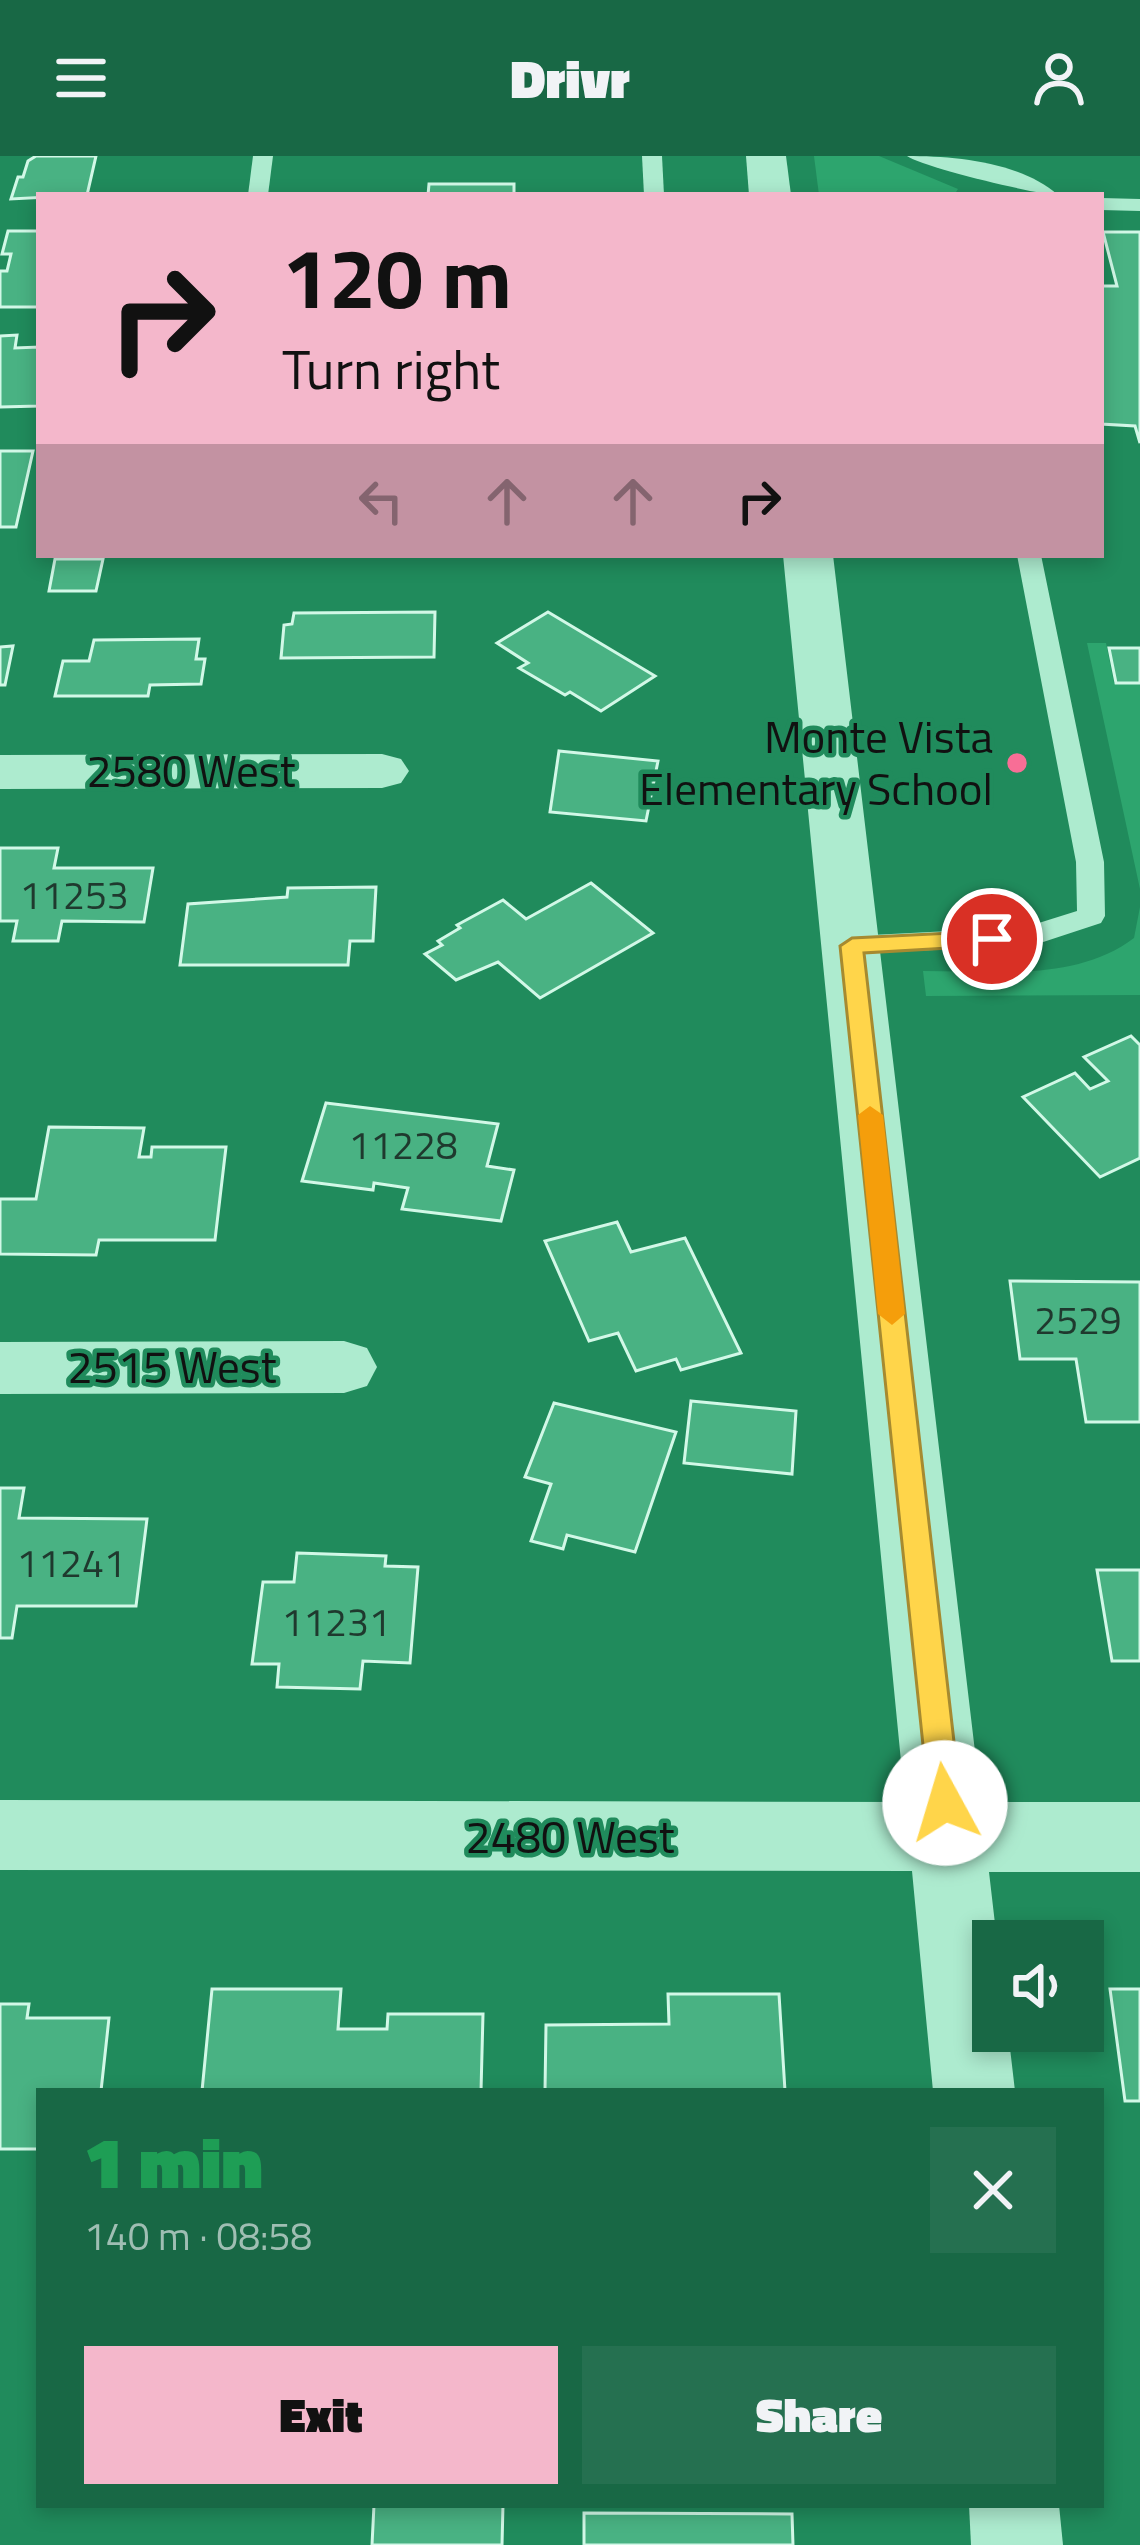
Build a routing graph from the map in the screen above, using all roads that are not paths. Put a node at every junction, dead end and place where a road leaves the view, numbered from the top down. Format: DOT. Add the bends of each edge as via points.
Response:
graph roads {
  1 [pos="263,156"];
  2 [pos="652,156"];
  3 [pos="766,156"];
  4 [pos="917,156"];
  5 [pos="257,192"];
  6 [pos="654,192"];
  7 [pos="770,192"];
  8 [pos="1042,192"];
  9 [pos="1104,204"];
  10 [pos="1140,206"];
  11 [pos="808,558"];
  12 [pos="1030,558"];
  13 [pos="382,771"];
  14 [pos="0,772"];
  15 [pos="852,946"];
  16 [pos="344,1367"];
  17 [pos="0,1368"];
  18 [pos="0,1835"];
  19 [pos="949,1837"];
  20 [pos="1140,1837"];
  21 [pos="974,2088"];
  22 [pos="1014,2508"];
  23 [pos="1017,2545"];
  1 -- 5 [label="lane"];
  2 -- 6 [label="lane"];
  3 -- 7 [label="street"];
  4 -- 8 [label="lane"];
  9 -- 10 [label="lane"];
  11 -- 15 [label="street"];
  12 -- 15 [label="lane" via="1090,862 1091,916 1028,937"];
  13 -- 14 [label="street, 2580 West"];
  15 -- 19 [label="street"];
  16 -- 17 [label="street, 2515 West"];
  18 -- 19 [label="street, 2480 West"];
  19 -- 20 [label="street, 2480 West"];
  19 -- 21 [label="street"];
  22 -- 23 [label="street"];
}
